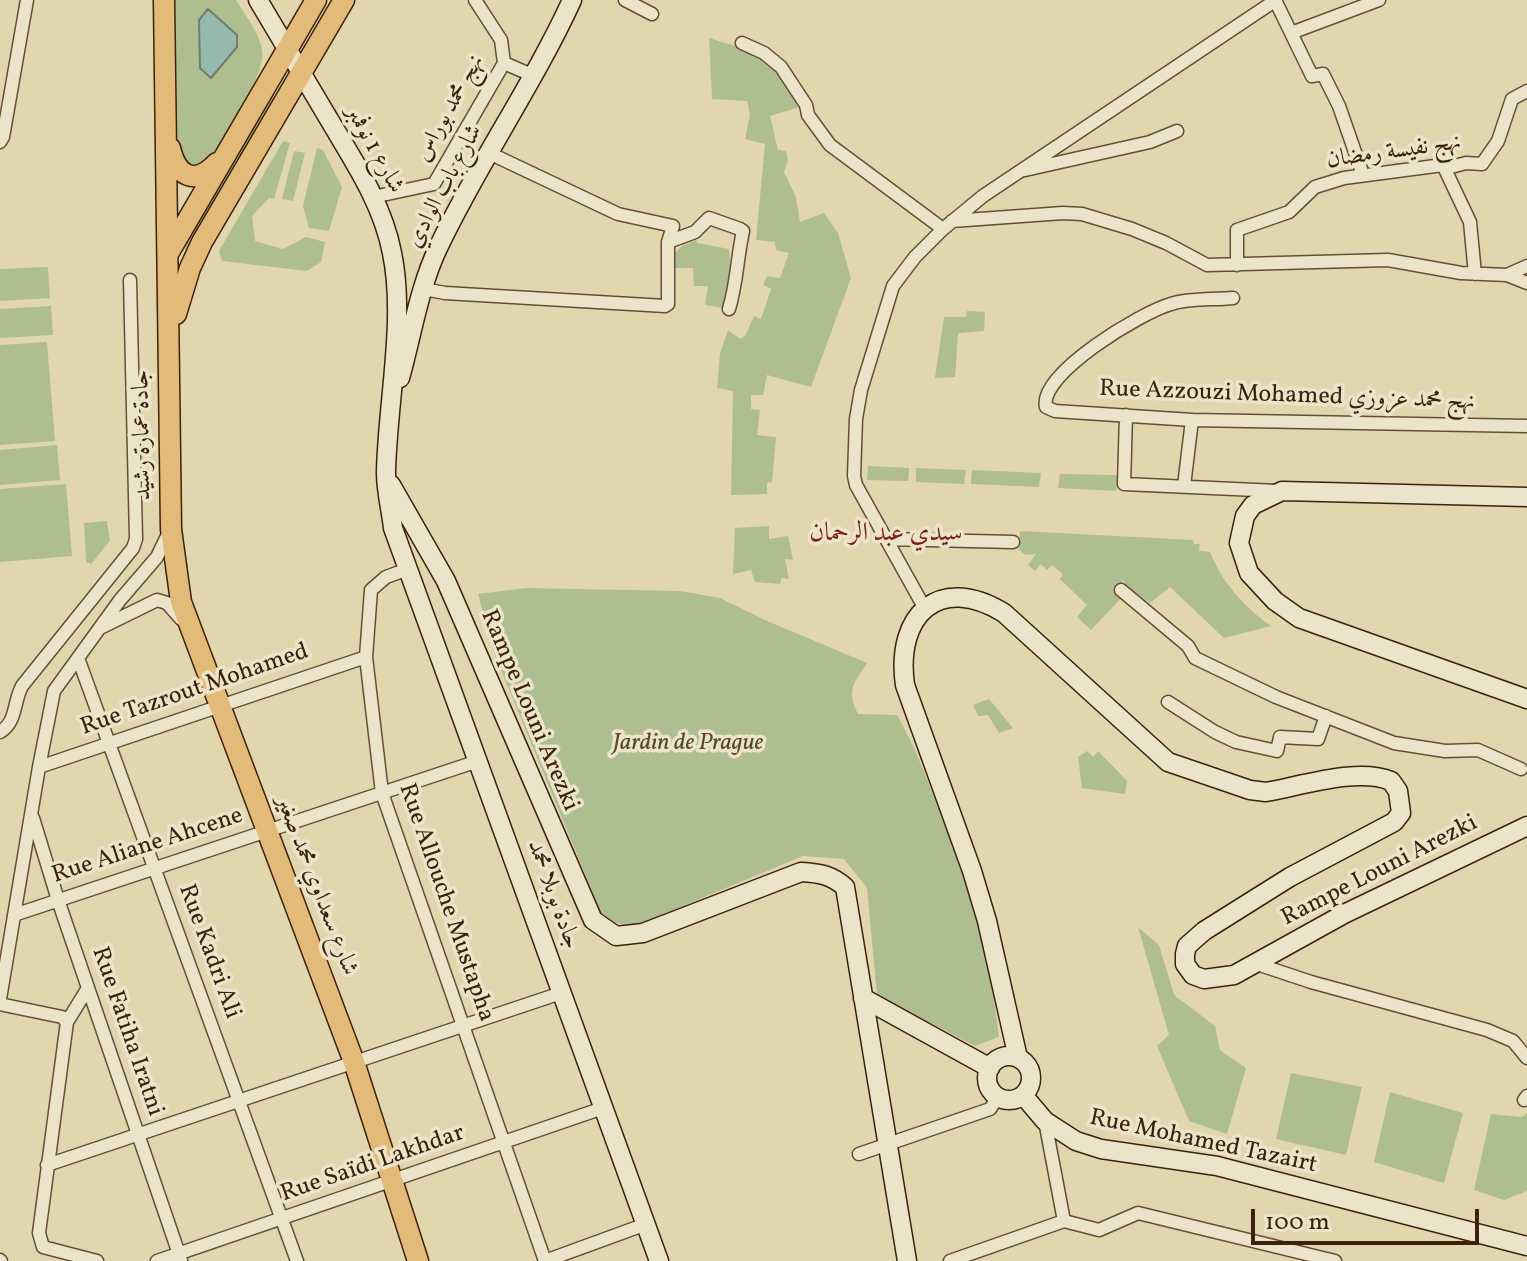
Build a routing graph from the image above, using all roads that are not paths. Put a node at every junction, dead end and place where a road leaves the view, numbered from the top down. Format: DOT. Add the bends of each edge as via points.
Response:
graph roads {
  1 [pos="27,0"];
  2 [pos="164,0"];
  3 [pos="258,0"];
  4 [pos="316,0"];
  5 [pos="344,0"];
  6 [pos="475,0"];
  7 [pos="572,0"];
  8 [pos="625,0"];
  9 [pos="1276,0"];
  10 [pos="1379,0"];
  11 [pos="652,14"];
  12 [pos="1291,33"];
  13 [pos="742,43"];
  14 [pos="287,49"];
  15 [pos="504,63"];
  16 [pos="301,72"];
  17 [pos="534,76"];
  18 [pos="1527,91"];
  19 [pos="1177,131"];
  20 [pos="2,139"];
  21 [pos="168,140"];
  22 [pos="489,153"];
  23 [pos="222,158"];
  24 [pos="1443,165"];
  25 [pos="1016,172"];
  26 [pos="1363,175"];
  27 [pos="373,197"];
  28 [pos="947,225"];
  29 [pos="668,242"];
  30 [pos="169,253"];
  31 [pos="1237,265"];
  32 [pos="1527,266"];
  33 [pos="1475,274"];
  34 [pos="1507,275"];
  35 [pos="130,280"];
  36 [pos="1527,283"];
  37 [pos="424,289"];
  38 [pos="1233,298"];
  39 [pos="729,309"];
  40 [pos="169,341"];
  41 [pos="392,409"];
  42 [pos="1126,415"];
  43 [pos="1192,420"];
  44 [pos="1527,426"];
  45 [pos="386,475"];
  46 [pos="1184,486"];
  47 [pos="1282,491"];
  48 [pos="1527,497"];
  49 [pos="171,529"];
  50 [pos="886,539"];
  51 [pos="1013,542"];
  52 [pos="441,571"];
  53 [pos="410,575"];
  54 [pos="1121,590"];
  55 [pos="924,607"];
  56 [pos="100,628"];
  57 [pos="190,631"];
  58 [pos="366,657"];
  59 [pos="78,658"];
  60 [pos="1527,699"];
  61 [pos="1168,702"];
  62 [pos="219,706"];
  63 [pos="1326,716"];
  64 [pos="0,732"];
  65 [pos="109,743"];
  66 [pos="478,761"];
  67 [pos="39,767"];
  68 [pos="1521,769"];
  69 [pos="382,793"];
  70 [pos="32,815"];
  71 [pos="1527,826"];
  72 [pos="267,831"];
  73 [pos="155,868"];
  74 [pos="58,900"];
  75 [pos="14,915"];
  76 [pos="1257,964"];
  77 [pos="88,988"];
  78 [pos="561,993"];
  79 [pos="863,998"];
  80 [pos="0,1001"];
  81 [pos="67,1022"];
  82 [pos="463,1026"];
  83 [pos="1018,1058"];
  84 [pos="1527,1058"];
  85 [pos="354,1062"];
  86 [pos="990,1068"];
  87 [pos="1023,1095"];
  88 [pos="998,1097"];
  89 [pos="239,1101"];
  90 [pos="603,1108"];
  91 [pos="1045,1121"];
  92 [pos="138,1134"];
  93 [pos="504,1143"];
  94 [pos="887,1145"];
  95 [pos="859,1154"];
  96 [pos="47,1165"];
  97 [pos="393,1181"];
  98 [pos="282,1219"];
  99 [pos="1064,1221"];
  100 [pos="646,1226"];
  101 [pos="1525,1244"];
  102 [pos="180,1257"];
  103 [pos="97,1261"];
  104 [pos="157,1261"];
  105 [pos="297,1261"];
  106 [pos="418,1261"];
  107 [pos="545,1261"];
  108 [pos="659,1261"];
  109 [pos="907,1261"];
  110 [pos="950,1261"];
  111 [pos="1335,1261"];
  1 -- 20 [label="street"];
  2 -- 21 [label="main road, جادة عمارة رشيد"];
  3 -- 14 [label="street, شارع 1 نوفمبر"];
  4 -- 14 [label="main road"];
  5 -- 16 [label="main road"];
  6 -- 15 [label="street, نهج محمد بوراس" via="501,40"];
  7 -- 17 [label="street, شارع باب الوادي"];
  8 -- 11 [label="street"];
  9 -- 12 [label="street"];
  9 -- 25 [label="street"];
  10 -- 12 [label="street"];
  12 -- 26 [label="street" via="1312,76 1323,74"];
  13 -- 28 [label="street" via="765,52 781,67 830,145"];
  14 -- 16 [label="street, شارع 1 نوفمبر"];
  14 -- 23 [label="main road"];
  15 -- 17 [label="street"];
  15 -- 27 [label="street, نهج محمد بوراس" via="434,184"];
  16 -- 27 [label="street, شارع 1 نوفمبر"];
  16 -- 40 [label="main road" via="202,242"];
  17 -- 22 [label="street, شارع باب الوادي"];
  18 -- 24 [label="street, نهج نفيسة رمضان" via="1512,99 1498,141 1482,164"];
  19 -- 25 [label="street"];
  21 -- 23 [label="main road" via="174,163 191,176 205,175"];
  21 -- 30 [label="main road, جادة عمارة رشيد"];
  22 -- 29 [label="street" via="618,214 673,226"];
  22 -- 37 [label="street, شارع باب الوادي" via="438,248"];
  23 -- 30 [label="main road"];
  24 -- 26 [label="street, نهج نفيسة رمضان"];
  24 -- 33 [label="street" via="1470,222"];
  25 -- 28 [label="street"];
  26 -- 31 [label="street, نهج نفيسة رمضان" via="1315,187 1289,212 1237,230"];
  27 -- 41 [label="street, شارع 1 نوفمبر" via="393,255"];
  28 -- 31 [label="street" via="1082,214 1132,229 1207,265"];
  28 -- 50 [label="street" via="893,286 859,398 855,481"];
  29 -- 37 [label="street" via="665,306"];
  29 -- 39 [label="street" via="695,232 712,217 743,231"];
  30 -- 40 [label="main road, جادة عمارة رشيد"];
  31 -- 33 [label="street" via="1388,260"];
  32 -- 34 [label="street"];
  33 -- 34 [label="street"];
  34 -- 36 [label="street"];
  35 -- 64 [label="street" via="136,539 22,686 12,722"];
  37 -- 41 [label="street, شارع باب الوادي"];
  38 -- 42 [label="street, Rue Azzouzi Mohamed نهج محمد عزوزي" via="1172,303 1135,319 1077,359 1044,398 1046,407 1055,411"];
  40 -- 49 [label="main road, جادة عمارة رشيد"];
  41 -- 45 [label="street, جادة بوبلا محمد"];
  42 -- 43 [label="street, Rue Azzouzi Mohamed نهج محمد عزوزي"];
  42 -- 46 [label="street" via="1124,484"];
  43 -- 44 [label="street, Rue Azzouzi Mohamed نهج محمد عزوزي"];
  43 -- 46 [label="street"];
  45 -- 52 [label="street, Rampe Louni Arezki"];
  45 -- 53 [label="street, جادة بوبلا محمد" via="393,528"];
  46 -- 47 [label="street"];
  47 -- 48 [label="street"];
  47 -- 60 [label="street" via="1253,505 1239,543 1249,573 1275,601 1299,618"];
  49 -- 56 [label="street" via="157,557"];
  49 -- 57 [label="main road, شارع سعداوي محمد صغير" via="176,578"];
  50 -- 51 [label="street"];
  50 -- 55 [label="street"];
  52 -- 53 [label="street" via="417,562"];
  52 -- 79 [label="street, Rampe Louni Arezki" via="593,920 616,936 643,933 801,872 822,873 845,887"];
  53 -- 58 [label="street, Rue Allouche Mustapha" via="386,577 371,590"];
  53 -- 66 [label="street, جادة بوبلا محمد"];
  54 -- 63 [label="street" via="1188,646 1195,658"];
  55 -- 76 [label="street, Rampe Louni Arezki" via="942,600 989,603 1168,762 1266,792 1362,775 1391,781 1401,813 1394,822 1216,923 1187,946 1185,954 1193,975 1204,979 1234,975"];
  55 -- 83 [label="street" via="905,642 905,685 979,896"];
  56 -- 57 [label="street" via="157,600 167,603"];
  56 -- 59 [label="street"];
  57 -- 62 [label="main road, شارع سعداوي محمد صغير"];
  58 -- 62 [label="street, Rue Tazrout Mohamed"];
  58 -- 69 [label="street, Rue Allouche Mustapha"];
  59 -- 65 [label="street, Rue Kadri Ali"];
  59 -- 67 [label="street" via="54,691"];
  61 -- 63 [label="street" via="1236,742 1277,751 1280,737 1318,739"];
  62 -- 65 [label="street, Rue Tazrout Mohamed"];
  62 -- 72 [label="main road, شارع سعداوي محمد صغير"];
  63 -- 68 [label="street" via="1394,743 1478,750"];
  65 -- 67 [label="street, Rue Tazrout Mohamed"];
  65 -- 73 [label="street, Rue Kadri Ali"];
  66 -- 69 [label="street, Rue Aliane Ahcene"];
  66 -- 78 [label="street, جادة بوبلا محمد"];
  67 -- 70 [label="street"];
  69 -- 72 [label="street, Rue Aliane Ahcene"];
  69 -- 82 [label="street, Rue Allouche Mustapha"];
  70 -- 74 [label="street, Rue Fatiha Iratni"];
  70 -- 75 [label="street"];
  71 -- 76 [label="street, Rampe Louni Arezki" via="1344,914"];
  72 -- 73 [label="street, Rue Aliane Ahcene"];
  72 -- 85 [label="main road, شارع سعداوي محمد صغير"];
  73 -- 74 [label="street, Rue Aliane Ahcene"];
  73 -- 89 [label="street, Rue Kadri Ali"];
  74 -- 75 [label="street, Rue Aliane Ahcene"];
  74 -- 77 [label="street, Rue Fatiha Iratni"];
  75 -- 80 [label="street"];
  76 -- 84 [label="street" via="1487,1030 1513,1041"];
  77 -- 81 [label="street"];
  77 -- 92 [label="street, Rue Fatiha Iratni"];
  78 -- 82 [label="street"];
  78 -- 90 [label="street, جادة بوبلا محمد"];
  79 -- 86 [label="street"];
  79 -- 94 [label="street"];
  80 -- 81 [label="street"];
  81 -- 96 [label="street"];
  82 -- 85 [label="street"];
  82 -- 93 [label="street, Rue Allouche Mustapha"];
  83 -- 86 [label="street" via="1003,1057"];
  83 -- 87 [label="street" via="1030,1069 1030,1085"];
  85 -- 89 [label="street"];
  85 -- 97 [label="main road, شارع سعداوي محمد صغير"];
  86 -- 88 [label="street" via="989,1087"];
  87 -- 88 [label="street"];
  87 -- 91 [label="street, Rue Mohamed Tazairt"];
  88 -- 94 [label="street" via="990,1109"];
  89 -- 92 [label="street"];
  89 -- 98 [label="street, Rue Kadri Ali"];
  90 -- 93 [label="street, Rue Saïdi Lakhdar"];
  90 -- 100 [label="street, جادة بوبلا محمد"];
  91 -- 99 [label="street"];
  91 -- 101 [label="street, Rue Mohamed Tazairt" via="1076,1141 1101,1149 1217,1166"];
  92 -- 96 [label="street"];
  92 -- 102 [label="street, Rue Fatiha Iratni"];
  93 -- 97 [label="street, Rue Saïdi Lakhdar"];
  93 -- 107 [label="street, Rue Allouche Mustapha"];
  94 -- 95 [label="street"];
  94 -- 109 [label="street"];
  96 -- 103 [label="street" via="39,1233 43,1247"];
  97 -- 98 [label="street, Rue Saïdi Lakhdar"];
  97 -- 106 [label="main road, شارع سعداوي محمد صغير"];
  98 -- 102 [label="street, Rue Saïdi Lakhdar"];
  98 -- 105 [label="street, Rue Kadri Ali"];
  99 -- 110 [label="street"];
  99 -- 111 [label="street" via="1099,1230 1138,1213"];
  100 -- 107 [label="street"];
  100 -- 108 [label="street, جادة بوبلا محمد"];
  102 -- 104 [label="street, Rue Saïdi Lakhdar"];
}
